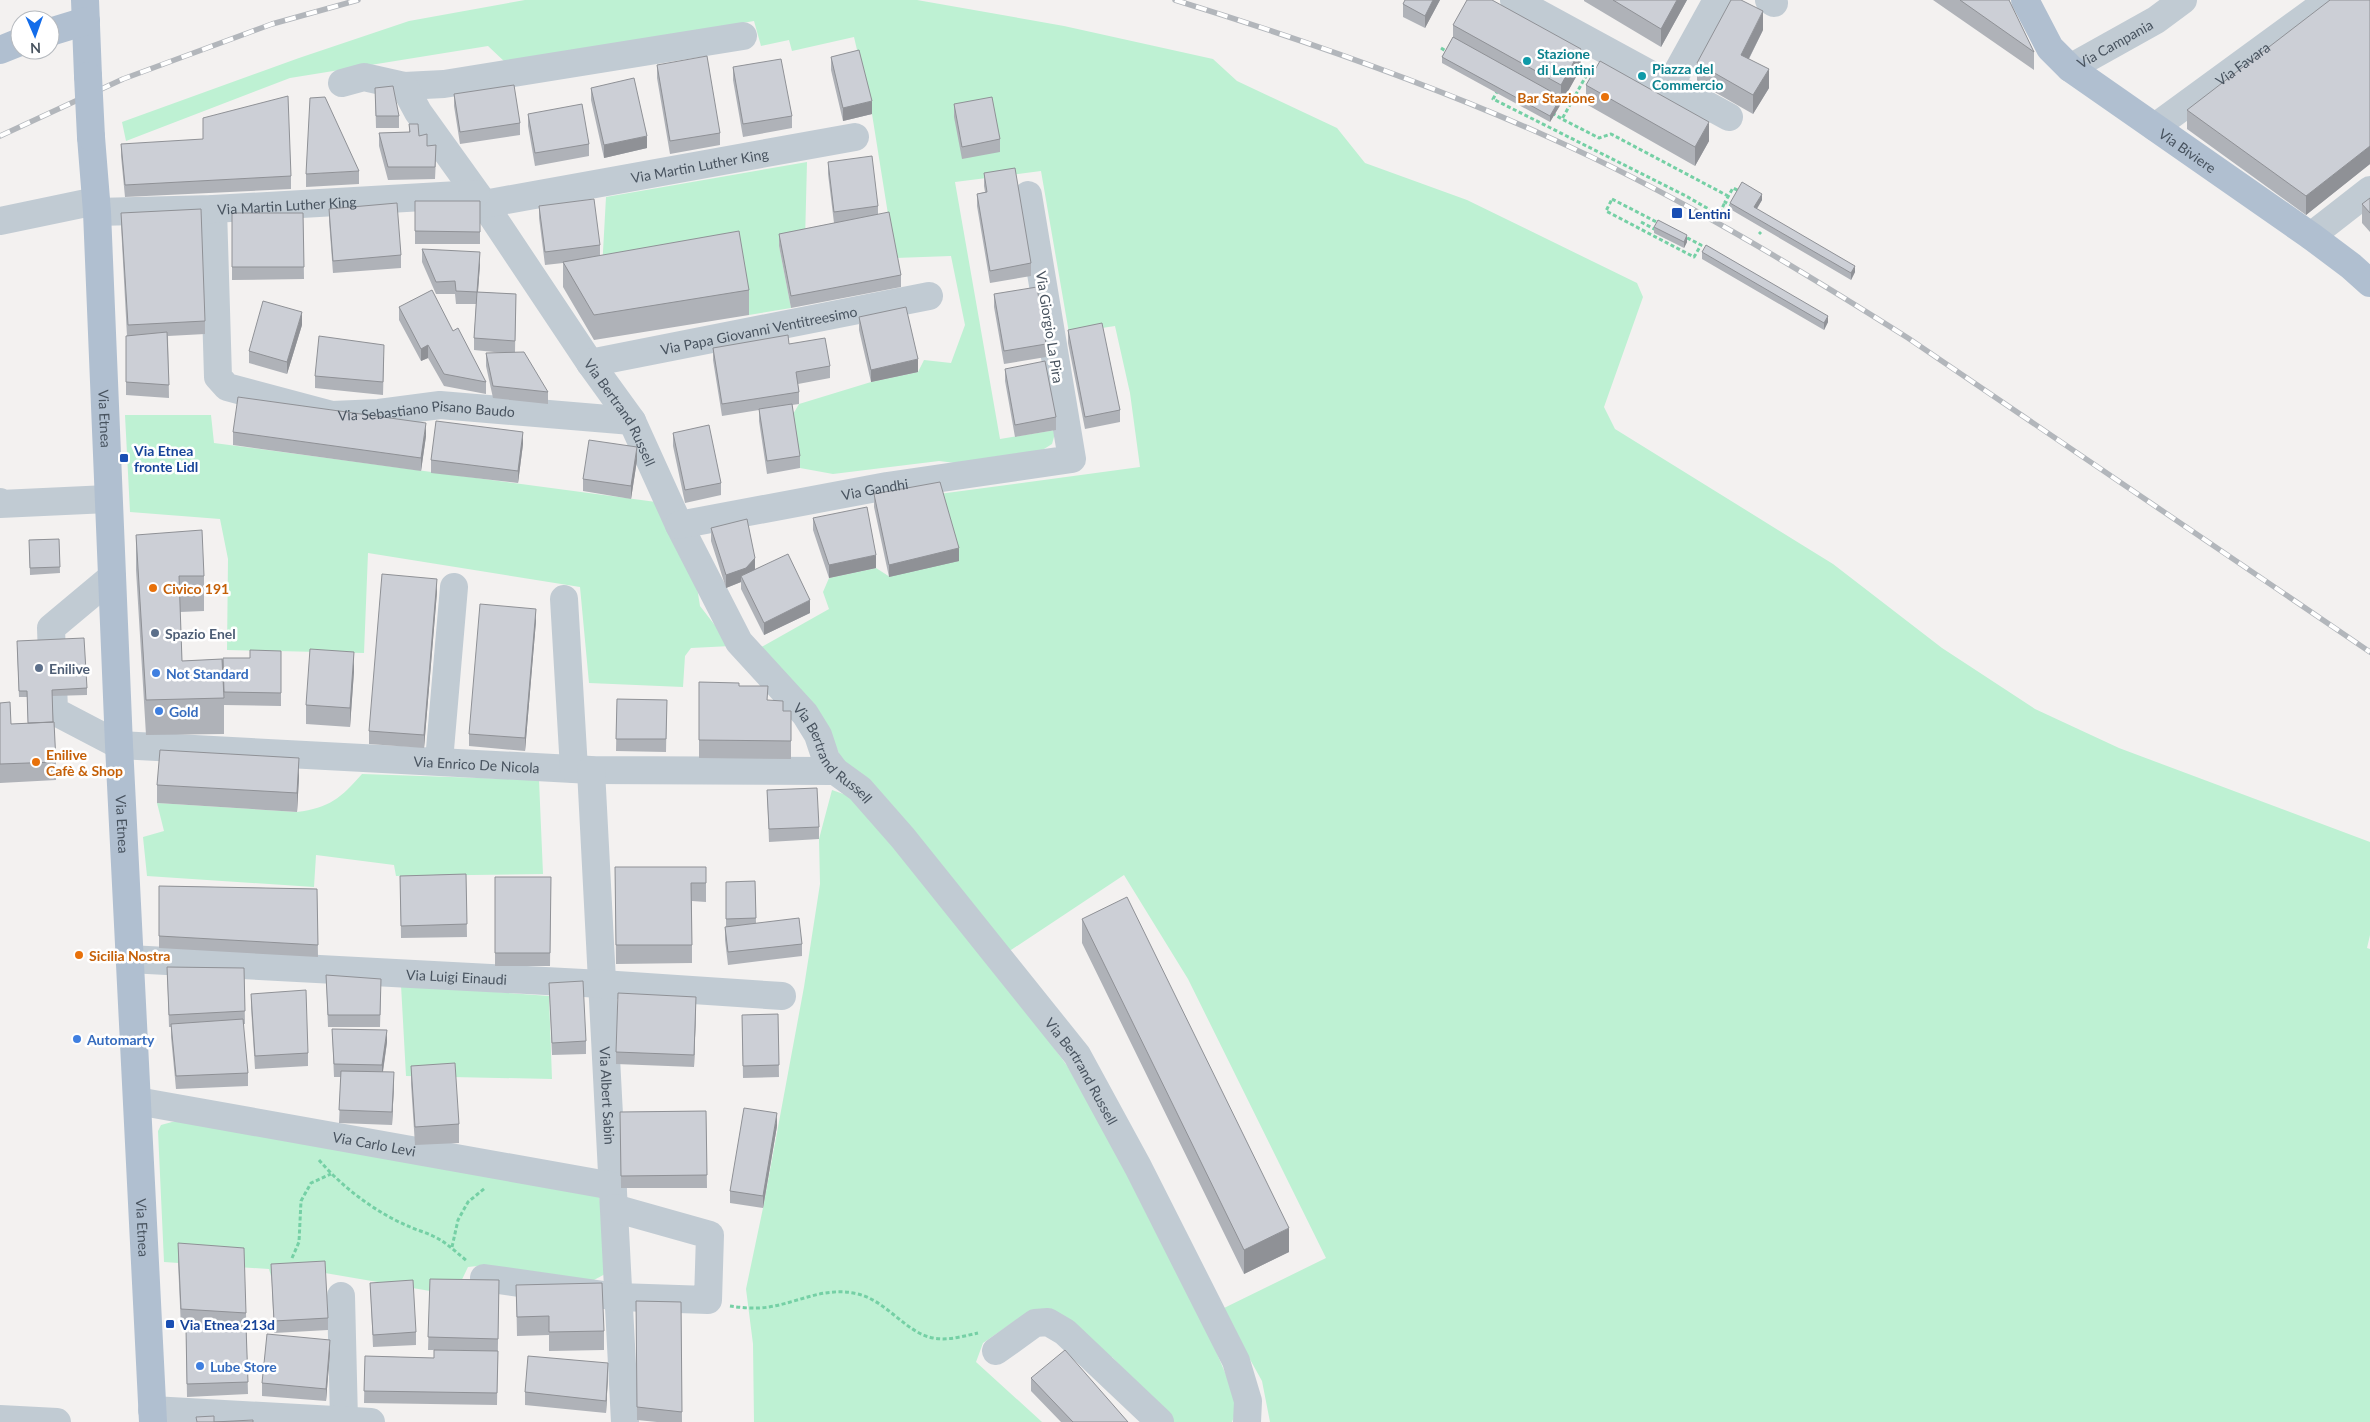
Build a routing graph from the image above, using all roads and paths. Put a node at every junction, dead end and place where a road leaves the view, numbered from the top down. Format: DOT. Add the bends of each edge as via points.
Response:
graph roads {
  1 [pos="1514,0"];
  2 [pos="1717,0"];
  3 [pos="2025,0"];
  4 [pos="2183,0"];
  5 [pos="2329,0"];
  6 [pos="85,5"];
  7 [pos="1544,7"];
  8 [pos="60,24"];
  9 [pos="743,36"];
  10 [pos="1601,47"];
  11 [pos="1441,48"];
  12 [pos="1457,57"];
  13 [pos="2070,68"];
  14 [pos="1675,77"];
  15 [pos="342,82"];
  16 [pos="404,86"];
  17 [pos="1492,86"];
  18 [pos="1498,90"];
  19 [pos="1504,93"];
  20 [pos="1545,109"];
  21 [pos="1729,117"];
  22 [pos="1562,118"];
  23 [pos="2155,127"];
  24 [pos="855,138"];
  25 [pos="2370,190"];
  26 [pos="1028,195"];
  27 [pos="1728,196"];
  28 [pos="1747,196"];
  29 [pos="480,199"];
  30 [pos="1725,202"];
  31 [pos="96,207"];
  32 [pos="1734,207"];
  33 [pos="213,209"];
  34 [pos="1645,215"];
  35 [pos="0,221"];
  36 [pos="1641,222"];
  37 [pos="1638,228"];
  38 [pos="1661,232"];
  39 [pos="2311,236"];
  40 [pos="1697,251"];
  41 [pos="1706,256"];
  42 [pos="2370,283"];
  43 [pos="929,296"];
  44 [pos="590,364"];
  45 [pos="632,421"];
  46 [pos="1072,459"];
  47 [pos="108,499"];
  48 [pos="0,502"];
  49 [pos="679,525"];
  50 [pos="112,577"];
  51 [pos="454,587"];
  52 [pos="564,599"];
  53 [pos="119,745"];
  54 [pos="439,761"];
  55 [pos="582,769"];
  56 [pos="835,771"];
  57 [pos="129,959"];
  58 [pos="602,984"];
  59 [pos="782,996"];
  60 [pos="136,1101"];
  61 [pos="318,1159"];
  62 [pos="495,1165"];
  63 [pos="330,1174"];
  64 [pos="613,1197"];
  65 [pos="452,1247"];
  66 [pos="292,1258"];
  67 [pos="484,1278"];
  68 [pos="341,1296"];
  69 [pos="618,1297"];
  70 [pos="708,1300"];
  71 [pos="990,1341"];
  72 [pos="152,1416"];
  73 [pos="0,1419"];
  74 [pos="344,1420"];
  75 [pos="57,1422"];
  76 [pos="371,1422"];
  77 [pos="624,1422"];
  78 [pos="1160,1422"];
  79 [pos="1247,1422"];
  1 -- 7 [label="street"];
  2 -- 14 [label="street"];
  3 -- 13 [label="main road, Via Biviere" via="2050,48"];
  4 -- 13 [label="street, Via Campania" via="2156,20"];
  5 -- 23 [label="street, Via Favara"];
  6 -- 8 [label="main road"];
  6 -- 31 [label="main road, Via Etnea, bridge"];
  7 -- 10 [label="street"];
  9 -- 16 [label="street" via="444,84"];
  10 -- 14 [label="street"];
  10 -- 22 [label="path"];
  11 -- 12 [label="path"];
  13 -- 23 [label="main road, Via Biviere"];
  14 -- 21 [label="street"];
  15 -- 16 [label="street" via="364,77"];
  16 -- 29 [label="street, Via Bertrand Russell" via="418,112"];
  17 -- 18 [label="path"];
  18 -- 19 [label="path"];
  18 -- 30 [label="path" via="1493,100 1719,215"];
  20 -- 22 [label="path"];
  22 -- 27 [label="path" via="1599,138 1611,134"];
  23 -- 39 [label="main road, Via Biviere"];
  24 -- 29 [label="street, Via Martin Luther King"];
  25 -- 39 [label="street"];
  26 -- 46 [label="street, Via Giorgio La Pira"];
  27 -- 28 [label="path" via="1733,188"];
  27 -- 30 [label="path"];
  29 -- 33 [label="street, Via Martin Luther King"];
  29 -- 44 [label="street, Via Bertrand Russell"];
  30 -- 32 [label="path"];
  31 -- 33 [label="street, Via Martin Luther King"];
  31 -- 35 [label="street, Via Martin Luther King"];
  31 -- 47 [label="main road, Via Etnea"];
  33 -- 45 [label="street, Via Sebastiano Pisano Baudo" via="218,377 227,387 332,415 440,405"];
  34 -- 36 [label="path"];
  34 -- 37 [label="path" via="1612,199 1606,211"];
  34 -- 40 [label="path" via="1701,245"];
  36 -- 37 [label="path"];
  36 -- 38 [label="path"];
  37 -- 40 [label="path" via="1694,257"];
  39 -- 42 [label="main road, Via Biviere"];
  40 -- 41 [label="path"];
  43 -- 44 [label="street, Via Papa Giovanni Ventitreesimo"];
  44 -- 45 [label="street, Via Bertrand Russell"];
  45 -- 49 [label="street, Via Bertrand Russell"];
  46 -- 49 [label="street, Via Gandhi" via="887,486"];
  47 -- 48 [label="street"];
  47 -- 50 [label="main road, Via Etnea"];
  49 -- 56 [label="street, Via Bertrand Russell" via="739,642 805,714"];
  50 -- 53 [label="main road, Via Etnea"];
  50 -- 53 [label="street" via="51,628 54,711"];
  51 -- 54 [label="street"];
  52 -- 55 [label="street, Via Albert Sabin"];
  53 -- 54 [label="street, Via Enrico De Nicola"];
  53 -- 57 [label="main road, Via Etnea"];
  54 -- 55 [label="street, Via Enrico De Nicola"];
  55 -- 56 [label="street, Via Enrico De Nicola"];
  55 -- 58 [label="street, Via Albert Sabin"];
  56 -- 79 [label="street, Via Bertrand Russell" via="860,789 903,838 1077,1055 1236,1361 1248,1401"];
  57 -- 58 [label="street, Via Luigi Einaudi"];
  57 -- 60 [label="main road, Via Etnea"];
  58 -- 59 [label="street, Via Luigi Einaudi"];
  58 -- 64 [label="street, Via Albert Sabin"];
  60 -- 62 [label="street, Via Carlo Levi"];
  60 -- 72 [label="main road, Via Etnea"];
  61 -- 63 [label="path"];
  62 -- 64 [label="street, Via Carlo Levi"];
  62 -- 65 [label="path" via="485,1189 468,1202 458,1220"];
  63 -- 65 [label="path" via="377,1210"];
  63 -- 66 [label="path" via="311,1183 301,1201 299,1242"];
  64 -- 69 [label="street, Via Albert Sabin"];
  64 -- 70 [label="street, Via Carlo Levi" via="710,1235"];
  65 -- 67 [label="path"];
  67 -- 69 [label="street"];
  68 -- 74 [label="street"];
  69 -- 70 [label="street"];
  69 -- 77 [label="street, Via Albert Sabin"];
  70 -- 71 [label="path" via="732,1306 768,1307 837,1291 859,1294 932,1338"];
  71 -- 78 [label="street" via="1035,1323 1048,1322 1065,1332"];
  72 -- 74 [label="street"];
  73 -- 75 [label="street"];
  74 -- 76 [label="street"];
}
